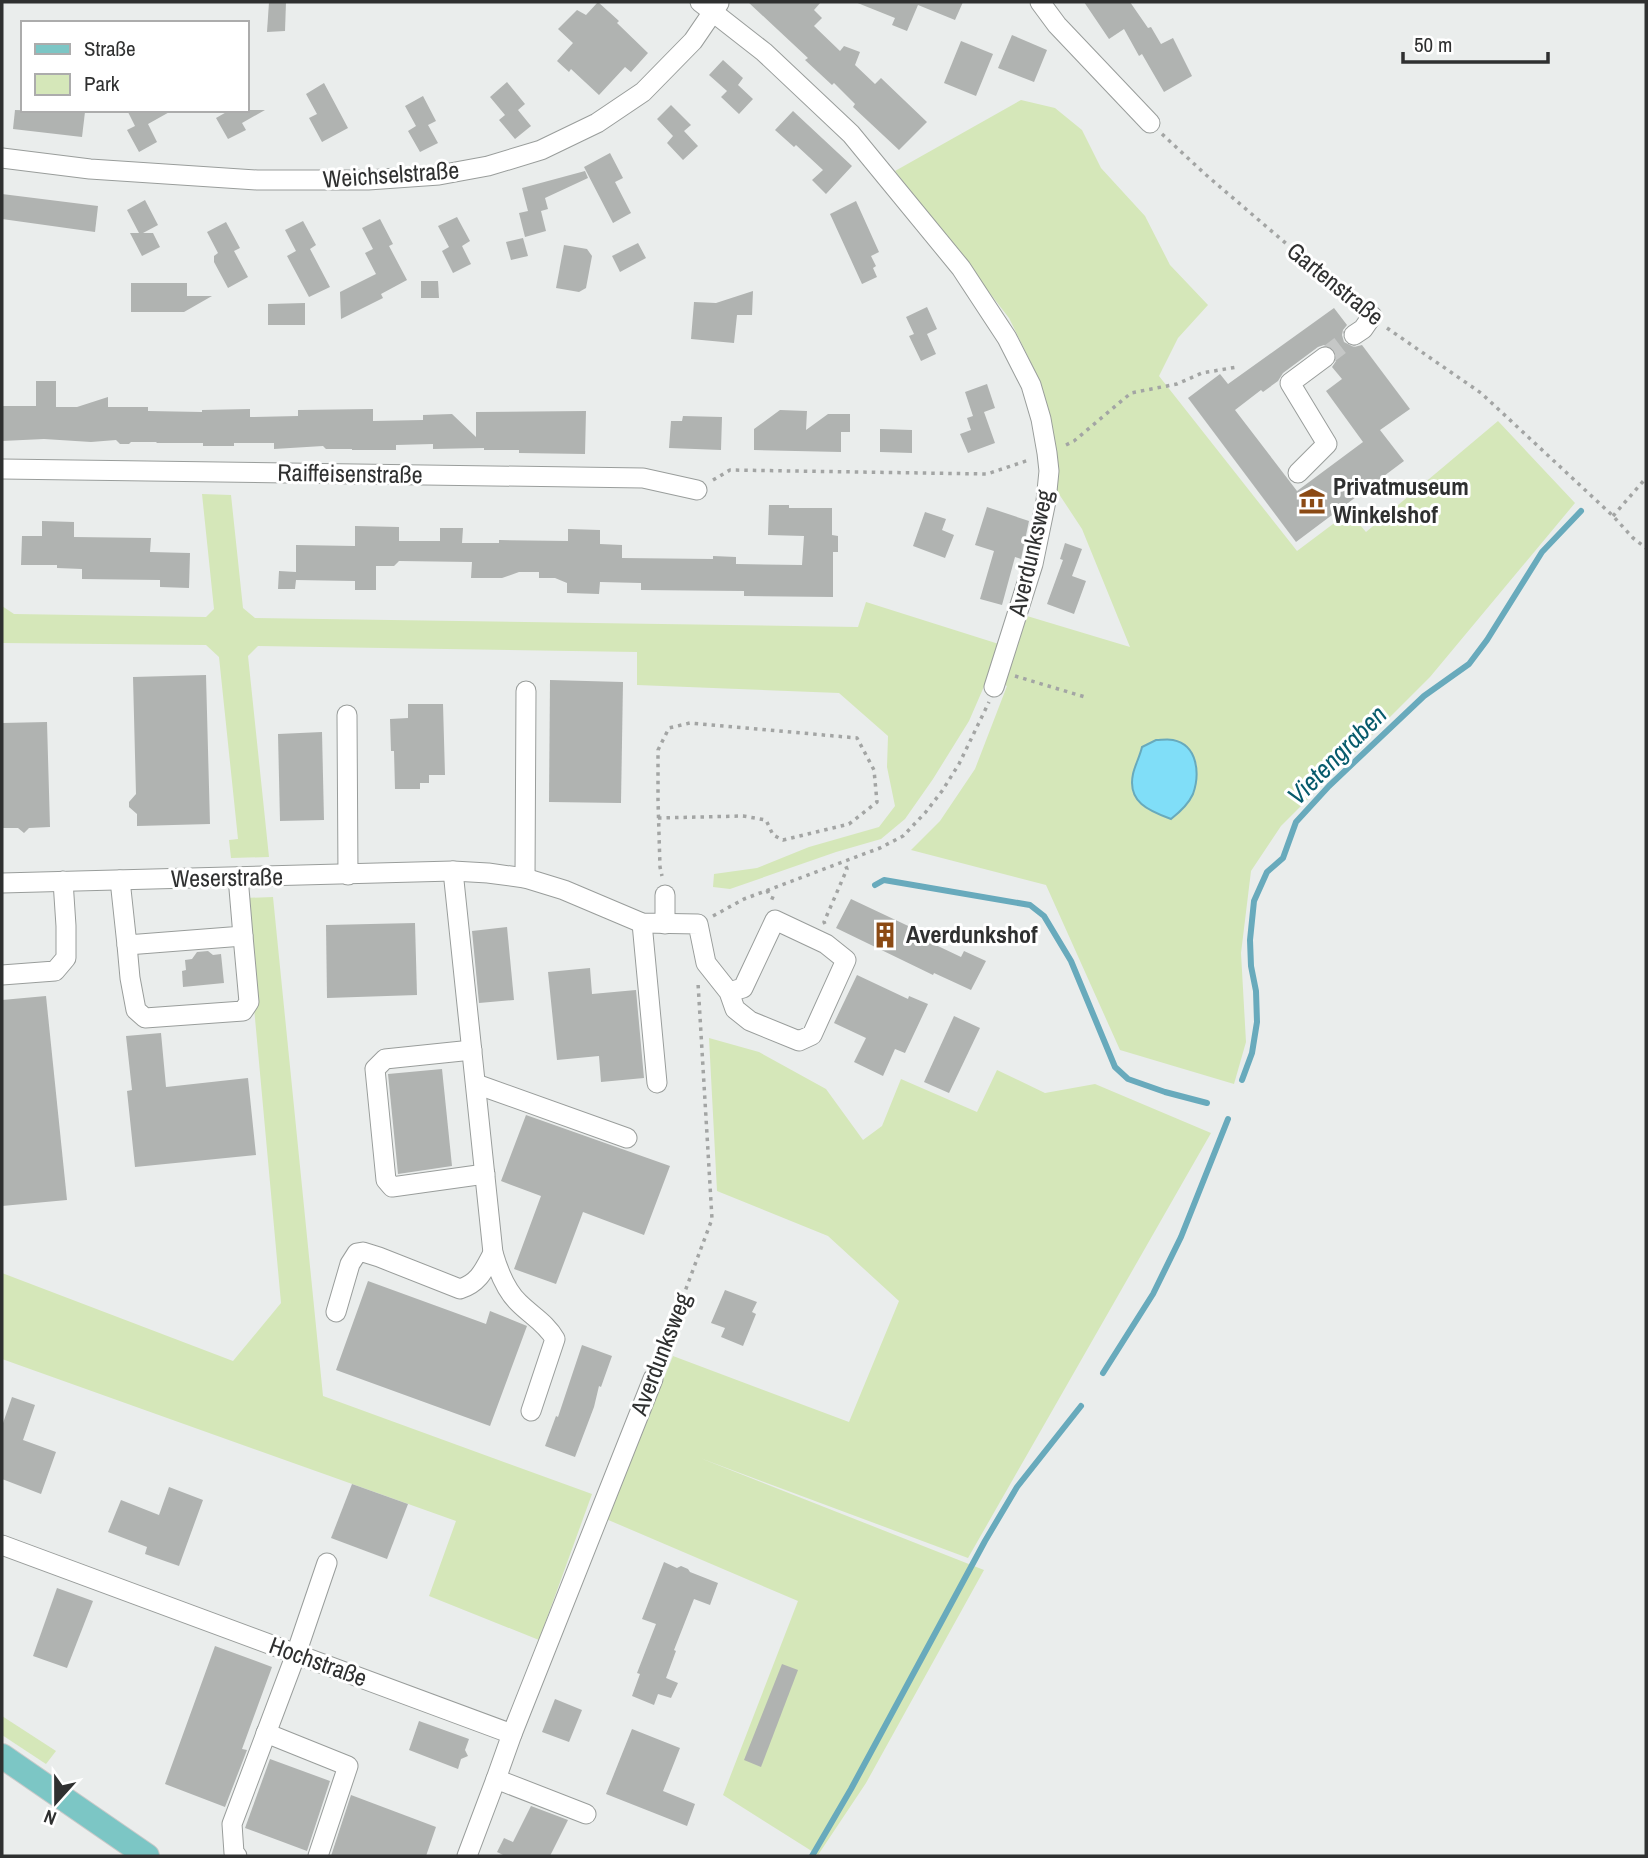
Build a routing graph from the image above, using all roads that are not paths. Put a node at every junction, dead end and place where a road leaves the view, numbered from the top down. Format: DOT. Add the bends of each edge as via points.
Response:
graph roads {
  1 [pos="1040,2"];
  2 [pos="711,5"];
  3 [pos="1150,123"];
  4 [pos="2,158"];
  5 [pos="1373,316"];
  6 [pos="1354,335"];
  7 [pos="1325,357"];
  8 [pos="2,468"];
  9 [pos="1298,473"];
  10 [pos="697,490"];
  11 [pos="997,679"];
  12 [pos="526,691"];
  13 [pos="346,715"];
  14 [pos="453,871"];
  15 [pos="348,875"];
  16 [pos="238,877"];
  17 [pos="525,878"];
  18 [pos="120,880"];
  19 [pos="63,881"];
  20 [pos="2,883"];
  21 [pos="664,895"];
  22 [pos="642,923"];
  23 [pos="665,924"];
  24 [pos="243,936"];
  25 [pos="127,945"];
  26 [pos="2,975"];
  27 [pos="729,992"];
  28 [pos="472,1050"];
  29 [pos="657,1083"];
  30 [pos="476,1084"];
  31 [pos="627,1138"];
  32 [pos="485,1174"];
  33 [pos="493,1253"];
  34 [pos="336,1312"];
  35 [pos="653,1379"];
  36 [pos="531,1410"];
  37 [pos="2,1545"];
  38 [pos="327,1563"];
  39 [pos="296,1654"];
  40 [pos="266,1733"];
  41 [pos="512,1734"];
  42 [pos="2,1756"];
  43 [pos="496,1779"];
  44 [pos="586,1814"];
  45 [pos="147,1856"];
  46 [pos="237,1856"];
  47 [pos="318,1856"];
  48 [pos="467,1856"];
  1 -- 3 [label="street"];
  2 -- 4 [label="street, Weichselstraße" via="693,41 643,92 597,123 541,150 488,166 368,180 257,180"];
  2 -- 11 [label="street, Averdunksweg" via="850,134 961,268 1007,338 1031,385 1047,453 1046,501 1033,564"];
  5 -- 6 [label="street"];
  7 -- 9 [label="street" via="1290,383 1327,444"];
  8 -- 10 [label="street, Raiffeisenstraße" via="643,478"];
  12 -- 17 [label="street"];
  13 -- 15 [label="street"];
  14 -- 15 [label="street, Weserstraße"];
  14 -- 17 [label="street, Weserstraße"];
  14 -- 28 [label="street"];
  15 -- 16 [label="street, Weserstraße"];
  16 -- 18 [label="street, Weserstraße"];
  16 -- 24 [label="street"];
  17 -- 22 [label="street, Weserstraße"];
  18 -- 19 [label="street, Weserstraße"];
  18 -- 25 [label="street"];
  19 -- 20 [label="street, Weserstraße"];
  19 -- 26 [label="street" via="66,958 55,971"];
  21 -- 23 [label="street"];
  22 -- 23 [label="street, Weserstraße"];
  22 -- 29 [label="street"];
  23 -- 27 [label="street, Weserstraße" via="698,924 706,963"];
  24 -- 25 [label="street"];
  24 -- 25 [label="street" via="249,1002 243,1011 145,1018 136,1010"];
  27 -- 27 [label="street" via="735,1009 750,1021 799,1041 812,1035 846,960 826,944 775,920 743,988"];
  28 -- 30 [label="street"];
  28 -- 32 [label="street" via="385,1059 374,1069 386,1180 392,1188"];
  30 -- 31 [label="street"];
  30 -- 32 [label="street"];
  32 -- 33 [label="street"];
  33 -- 34 [label="street" via="480,1278 460,1289 371,1254 357,1253 349,1264"];
  33 -- 36 [label="street" via="517,1302 548,1327 555,1339"];
  35 -- 41 [label="street, Averdunksweg"];
  37 -- 39 [label="street, Hochstraße"];
  38 -- 39 [label="street"];
  39 -- 40 [label="street"];
  39 -- 41 [label="street, Hochstraße"];
  40 -- 46 [label="street" via="232,1824"];
  40 -- 47 [label="street" via="348,1766"];
  41 -- 43 [label="street"];
  42 -- 45 [label="main road"];
  43 -- 44 [label="street"];
  43 -- 48 [label="street"];
}
